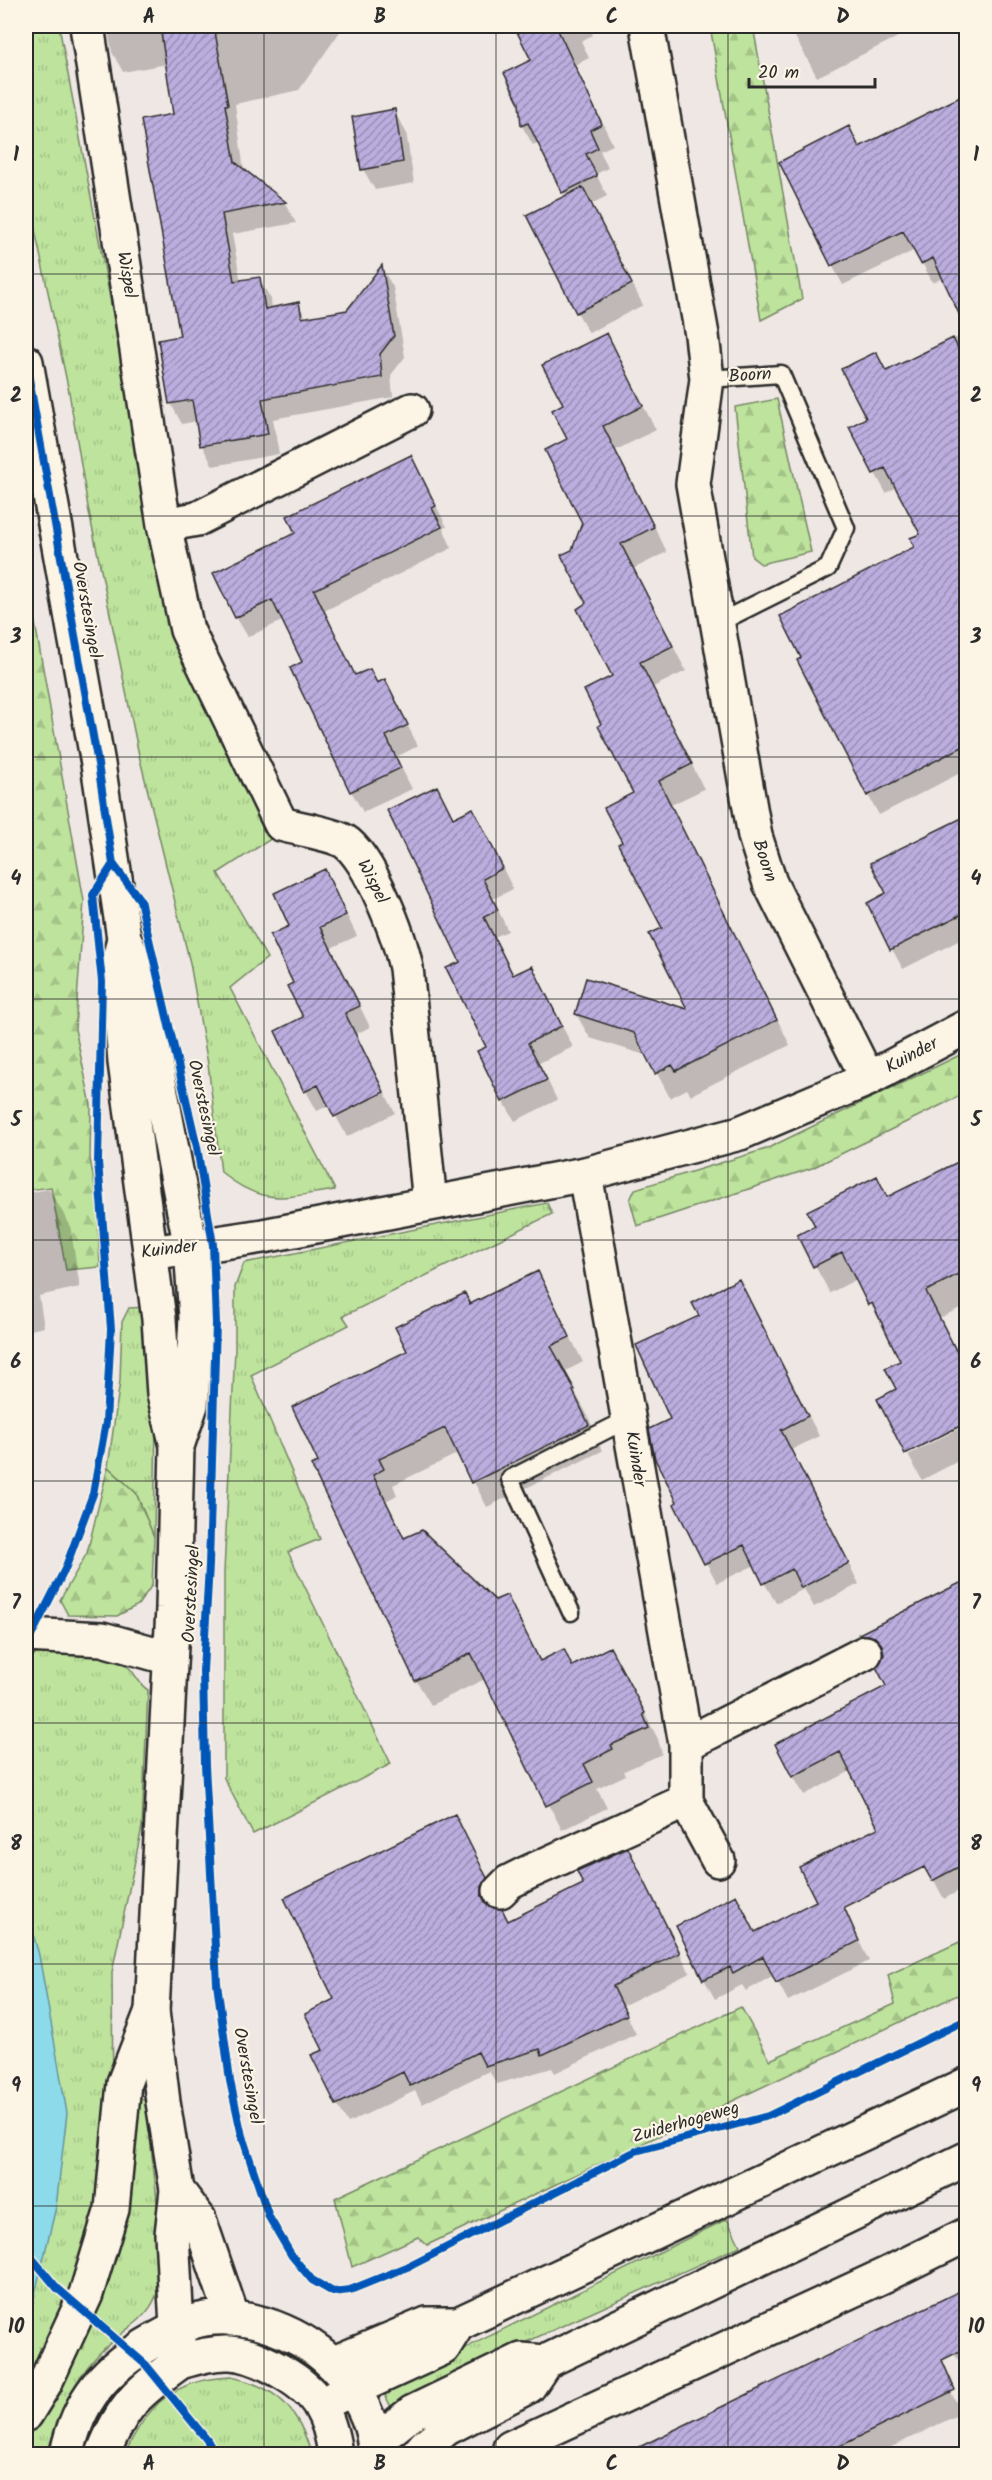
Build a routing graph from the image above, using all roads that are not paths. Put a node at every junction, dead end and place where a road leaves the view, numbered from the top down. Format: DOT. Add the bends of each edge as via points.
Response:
graph roads {
  1 [pos="87,26"];
  2 [pos="647,26"];
  3 [pos="26,362"];
  4 [pos="707,379"];
  5 [pos="412,410"];
  6 [pos="165,525"];
  7 [pos="716,624"];
  8 [pos="124,938"];
  9 [pos="966,1027"];
  10 [pos="868,1079"];
  11 [pos="585,1174"];
  12 [pos="430,1203"];
  13 [pos="191,1248"];
  14 [pos="151,1253"];
  15 [pos="628,1419"];
  16 [pos="177,1446"];
  17 [pos="571,1612"];
  18 [pos="26,1635"];
  19 [pos="865,1653"];
  20 [pos="170,1658"];
  21 [pos="687,1744"];
  22 [pos="686,1801"];
  23 [pos="718,1860"];
  24 [pos="500,1891"];
  25 [pos="152,2011"];
  26 [pos="966,2085"];
  27 [pos="966,2159"];
  28 [pos="177,2190"];
  29 [pos="966,2235"];
  30 [pos="232,2319"];
  31 [pos="458,2324"];
  32 [pos="177,2327"];
  33 [pos="180,2362"];
  34 [pos="545,2362"];
  35 [pos="334,2363"];
  36 [pos="353,2389"];
  37 [pos="320,2404"];
  38 [pos="26,2414"];
  39 [pos="375,2448"];
  40 [pos="510,2448"];
  41 [pos="67,2454"];
  42 [pos="103,2454"];
  43 [pos="335,2454"];
  44 [pos="418,2454"];
  1 -- 6 [label="street, Wispel"];
  2 -- 4 [label="street, Boorn"];
  3 -- 8 [label="street, Overstesingel" via="98,764"];
  4 -- 7 [label="street, Boorn" via="693,484"];
  4 -- 7 [label="lane, Boorn" via="781,374 846,528 828,568"];
  5 -- 6 [label="street" via="197,519"];
  6 -- 12 [label="street, Wispel" via="187,630 281,824 344,841 362,857 401,941"];
  7 -- 10 [label="street, Boorn" via="755,836 770,883"];
  8 -- 13 [label="street, Overstesingel" via="137,968"];
  8 -- 14 [label="street, Overstesingel" via="118,966 125,1062"];
  9 -- 10 [label="street, Kuinder"];
  10 -- 11 [label="street, Kuinder" via="740,1133"];
  11 -- 12 [label="street, Kuinder"];
  11 -- 15 [label="street, Kuinder"];
  12 -- 13 [label="street, Kuinder"];
  13 -- 14 [label="street, Kuinder"];
  13 -- 16 [label="street, Overstesingel" via="196,1318 191,1405"];
  14 -- 16 [label="street, Overstesingel" via="164,1394"];
  15 -- 17 [label="lane" via="510,1479"];
  15 -- 21 [label="street, Kuinder"];
  16 -- 20 [label="street, Overstesingel"];
  18 -- 20 [label="street" via="102,1639"];
  19 -- 21 [label="street"];
  20 -- 25 [label="street, Overstesingel"];
  21 -- 22 [label="street, Kuinder"];
  22 -- 23 [label="street, Kuinder"];
  22 -- 24 [label="street" via="527,1873"];
  25 -- 28 [label="street, Overstesingel"];
  25 -- 38 [label="street" via="124,2083 112,2209 86,2294 45,2383"];
  26 -- 31 [label="street"];
  27 -- 34 [label="street"];
  28 -- 30 [label="street, Overstesingel" via="199,2219"];
  28 -- 32 [label="street, Overstesingel" via="172,2234"];
  29 -- 40 [label="street"];
  30 -- 32 [label="street" via="205,2319"];
  30 -- 35 [label="street" via="276,2328"];
  31 -- 35 [label="street" via="427,2324"];
  31 -- 36 [label="street" via="443,2348"];
  32 -- 33 [label="street, Overstesingel"];
  32 -- 41 [label="street" via="127,2356 98,2383 80,2410"];
  33 -- 37 [label="street" via="232,2352 272,2365"];
  33 -- 42 [label="street" via="141,2390 114,2425"];
  34 -- 39 [label="street" via="521,2360 413,2412"];
  34 -- 44 [label="street" via="529,2386 447,2428"];
  35 -- 36 [label="street"];
  36 -- 37 [label="street"];
  36 -- 39 [label="street" via="363,2404"];
  37 -- 43 [label="street"];
}
